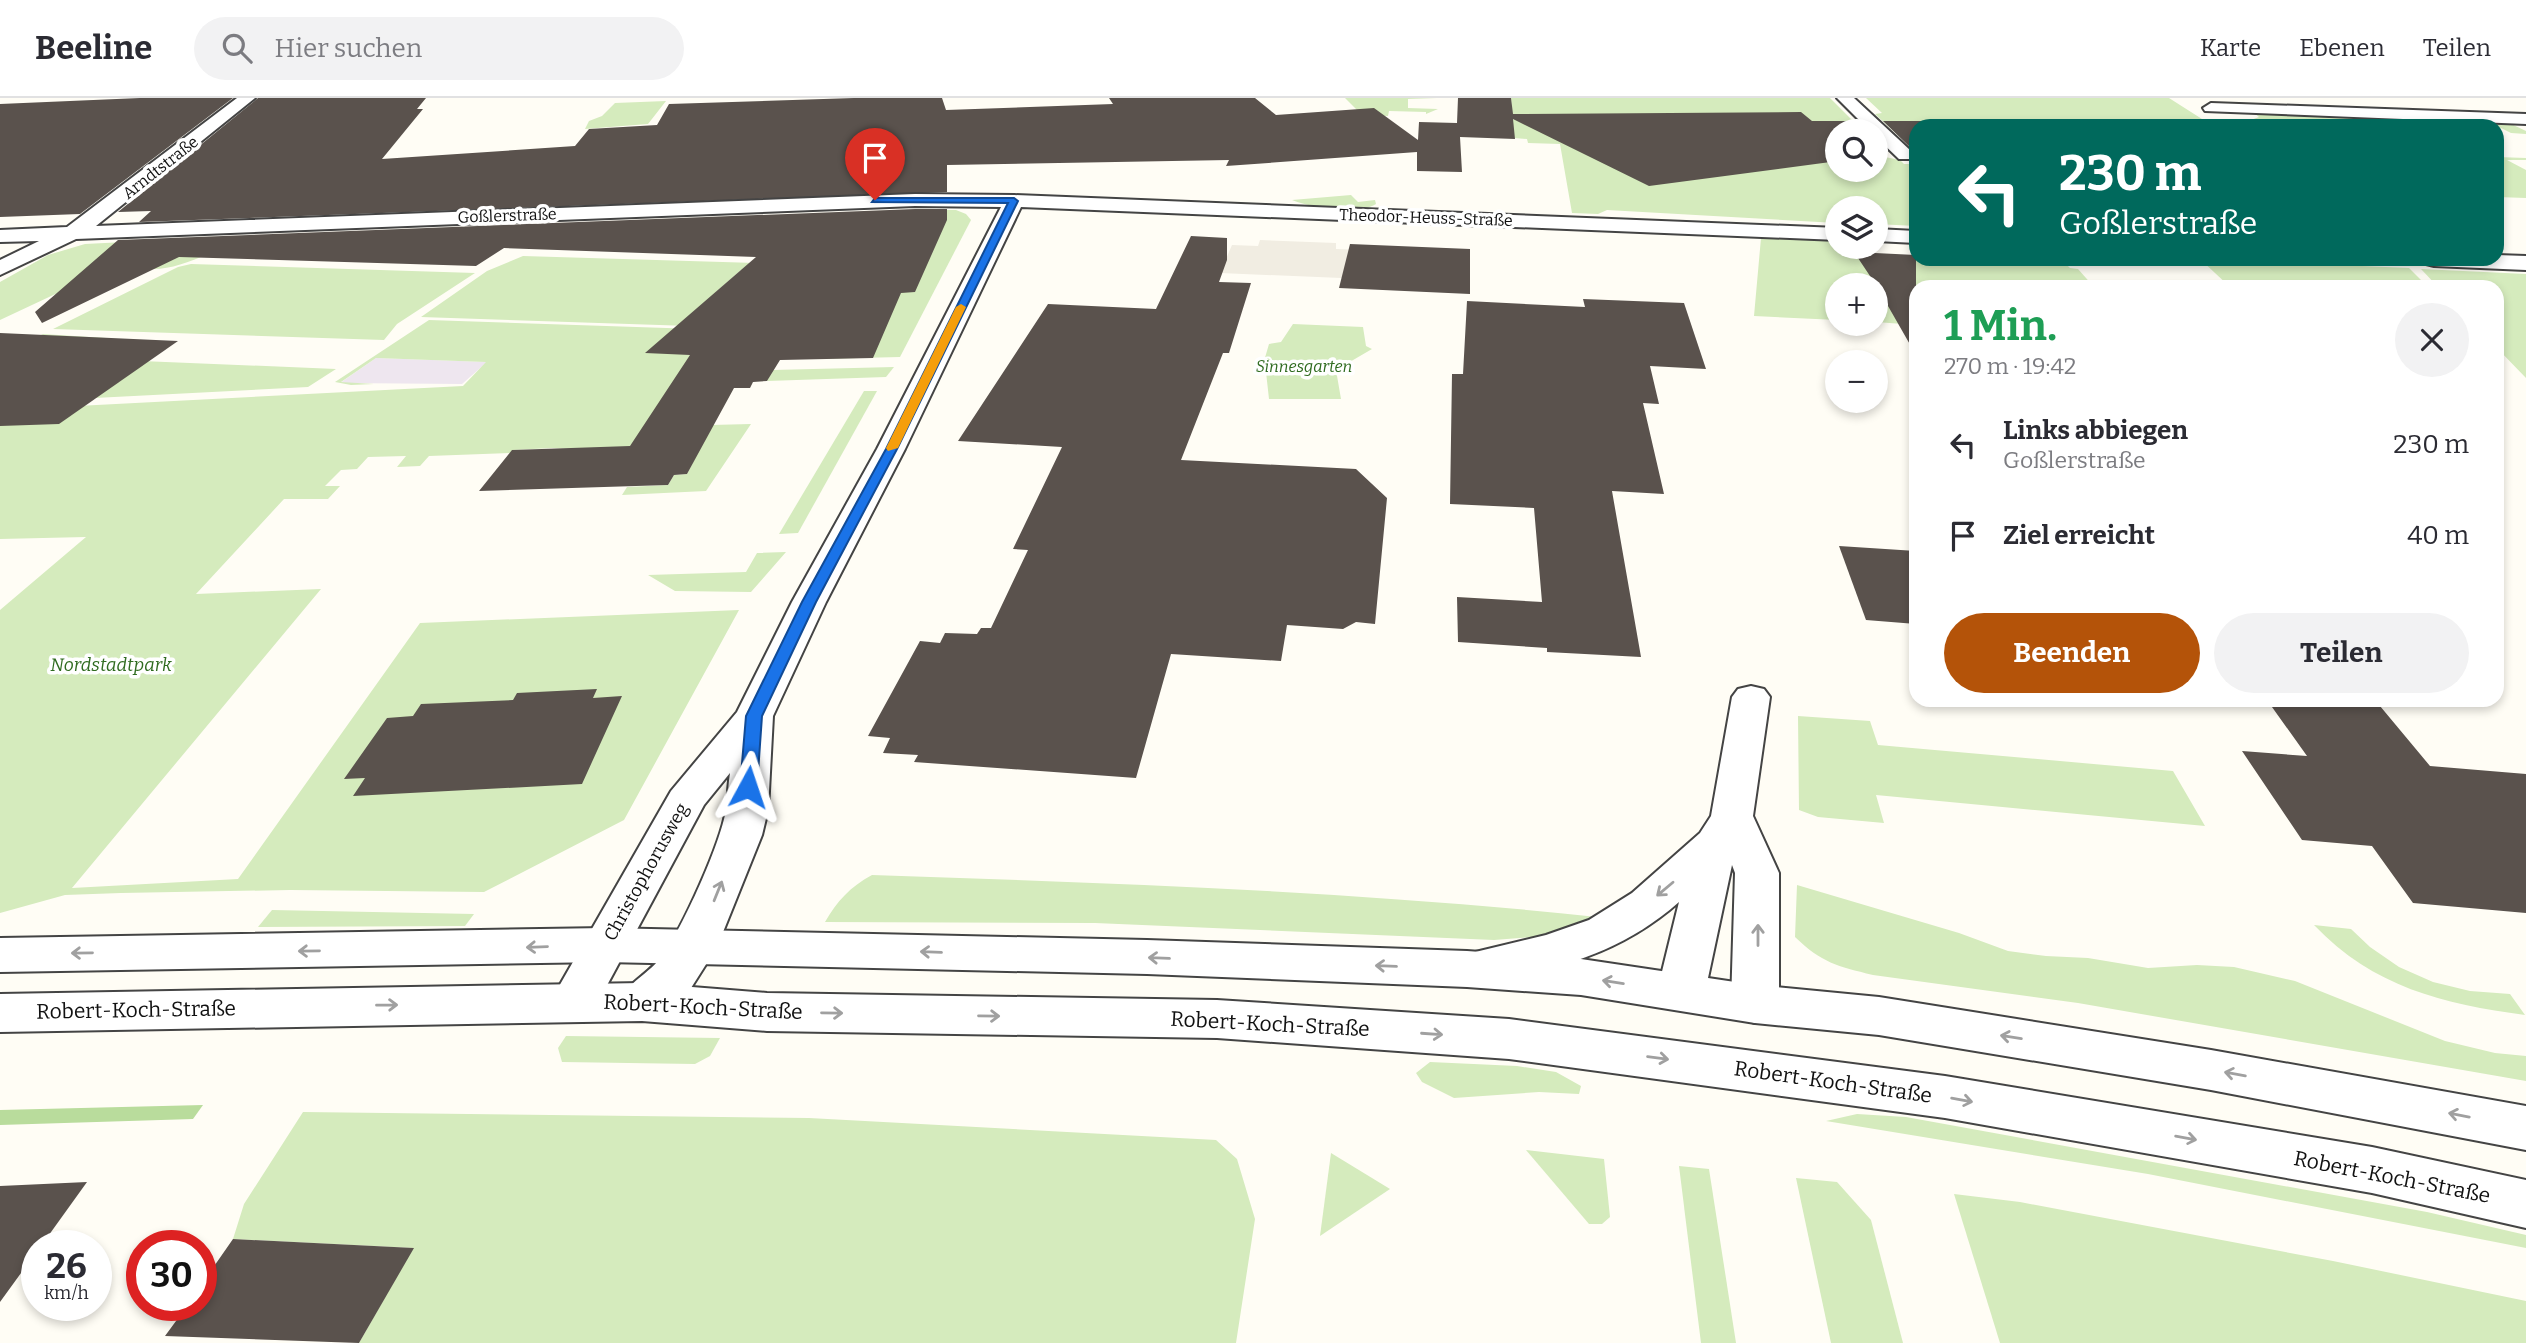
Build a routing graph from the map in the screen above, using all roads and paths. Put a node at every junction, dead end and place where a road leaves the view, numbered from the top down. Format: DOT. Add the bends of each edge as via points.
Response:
graph roads {
  1 [pos="247,98"];
  2 [pos="1845,98"];
  3 [pos="2194,98"];
  4 [pos="2211,108"];
  5 [pos="2227,119"];
  6 [pos="2496,119"];
  7 [pos="2504,119"];
  8 [pos="2522,120"];
  9 [pos="1905,155"];
  10 [pos="1014,201"];
  11 [pos="72,233"];
  12 [pos="1825,233"];
  13 [pos="0,236"];
  14 [pos="1888,236"];
  15 [pos="1909,237"];
  16 [pos="2504,262"];
  17 [pos="2526,263"];
  18 [pos="0,268"];
  19 [pos="1751,697"];
  20 [pos="754,716"];
  21 [pos="1724,830"];
  22 [pos="605,945"];
  23 [pos="694,947"];
  24 [pos="0,955"];
  25 [pos="1467,969"];
  26 [pos="1681,992"];
  27 [pos="574,1002"];
  28 [pos="642,1002"];
  29 [pos="1755,1004"];
  30 [pos="0,1013"];
  31 [pos="2526,1128"];
  32 [pos="2526,1204"];
  1 -- 11 [label="street, Arndtstraße"];
  2 -- 9 [label="street"];
  3 -- 4 [label="street"];
  4 -- 5 [label="street"];
  4 -- 6 [label="street"];
  7 -- 8 [label="street"];
  10 -- 11 [label="street, Goßlerstraße" via="846,201"];
  10 -- 12 [label="street, Theodor-Heuss-Straße"];
  10 -- 20 [label="street, Christophorusweg"];
  11 -- 13 [label="street, Goßlerstraße"];
  11 -- 18 [label="street"];
  14 -- 15 [label="street"];
  16 -- 17 [label="street"];
  19 -- 21 [label="street"];
  20 -- 22 [label="street, Christophorusweg" via="686,800"];
  23 -- 20 [label="street, Christophorusweg, one-way" via="741,835"];
  21 -- 25 [label="street, one-way" via="1663,891 1607,931 1542,955"];
  21 -- 26 [label="street"];
  29 -- 21 [label="street, one-way" via="1757,873"];
  22 -- 23 [label="street"];
  22 -- 24 [label="street, one-way"];
  22 -- 27 [label="street, Christophorusweg"];
  25 -- 23 [label="street, one-way"];
  23 -- 28 [label="street, Christophorusweg" via="674,975"];
  26 -- 25 [label="street, one-way" via="1581,977"];
  26 -- 29 [label="street"];
  27 -- 28 [label="street, Robert-Koch-Straße"];
  30 -- 27 [label="street, Robert-Koch-Straße, one-way"];
  28 -- 32 [label="street, Robert-Koch-Straße, one-way" via="767,1012 1217,1019 1509,1039 1945,1097 2372,1171"];
  31 -- 29 [label="street, one-way" via="2225,1072 1892,1018"];
}
